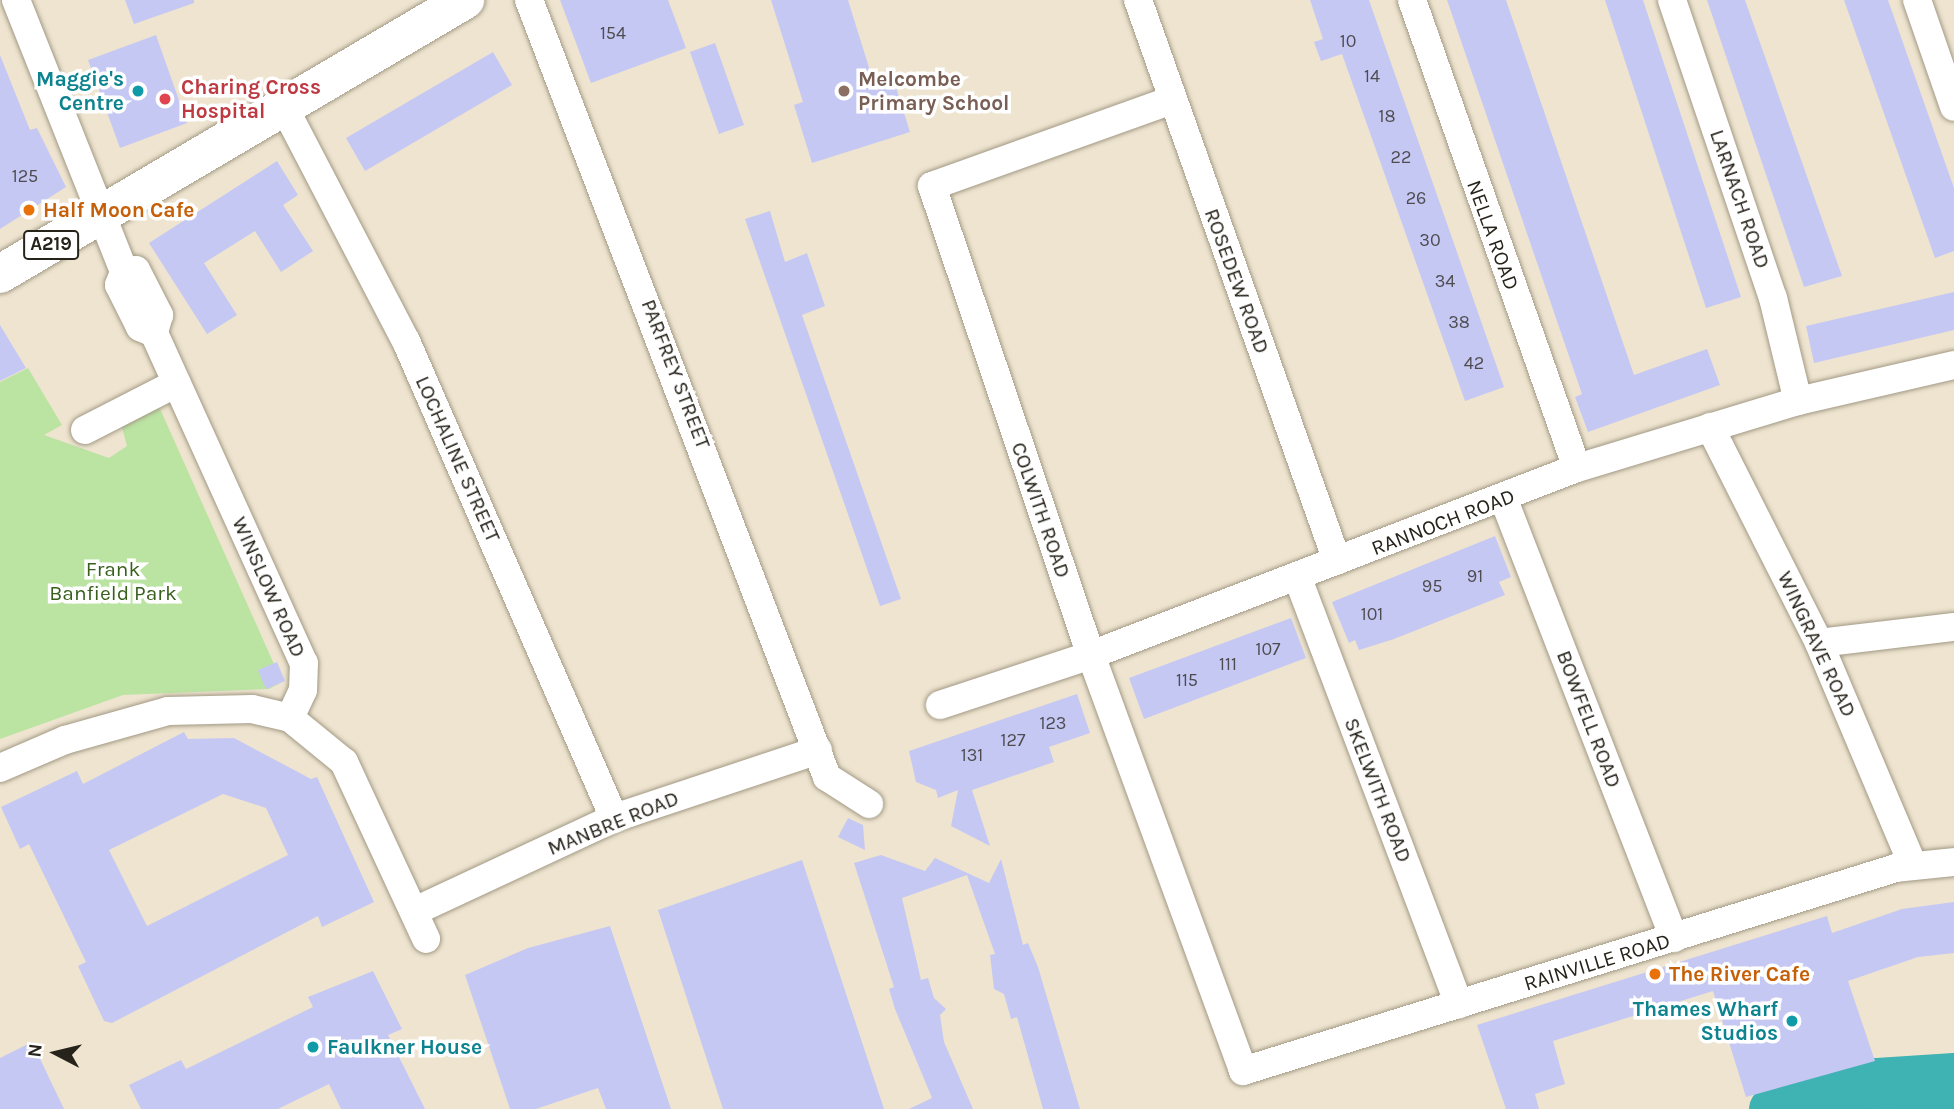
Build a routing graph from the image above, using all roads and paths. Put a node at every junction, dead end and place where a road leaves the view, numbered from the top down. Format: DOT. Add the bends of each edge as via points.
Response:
graph roads {
  1 [pos="16,0"];
  2 [pos="466,0"];
  3 [pos="529,0"];
  4 [pos="1138,0"];
  5 [pos="1412,0"];
  6 [pos="1672,0"];
  7 [pos="1917,0"];
  8 [pos="1172,100"];
  9 [pos="1954,107"];
  10 [pos="285,109"];
  11 [pos="102,217"];
  12 [pos="0,274"];
  13 [pos="1954,365"];
  14 [pos="177,383"];
  15 [pos="1798,401"];
  16 [pos="1710,427"];
  17 [pos="85,430"];
  18 [pos="1577,468"];
  19 [pos="1504,500"];
  20 [pos="1337,561"];
  21 [pos="1297,576"];
  22 [pos="1954,627"];
  23 [pos="1819,643"];
  24 [pos="1091,655"];
  25 [pos="940,705"];
  26 [pos="290,718"];
  27 [pos="818,750"];
  28 [pos="0,768"];
  29 [pos="869,804"];
  30 [pos="614,818"];
  31 [pos="1954,862"];
  32 [pos="1913,865"];
  33 [pos="415,911"];
  34 [pos="1674,938"];
  35 [pos="426,939"];
  36 [pos="1459,1004"];
  37 [pos="1242,1071"];
  1 -- 11 [label="street, WINSLOW ROAD"];
  2 -- 10 [label="main road, A219"];
  3 -- 27 [label="street, PARFREY STREET"];
  4 -- 8 [label="street, ROSEDEW ROAD"];
  5 -- 18 [label="street, NELLA ROAD"];
  6 -- 15 [label="street, LARNACH ROAD" via="1773,298"];
  7 -- 9 [label="street"];
  8 -- 20 [label="street, ROSEDEW ROAD"];
  8 -- 24 [label="street, COLWITH ROAD" via="932,186"];
  10 -- 11 [label="main road, A219"];
  10 -- 30 [label="street, LOCHALINE STREET" via="406,341"];
  11 -- 12 [label="main road, A219"];
  11 -- 14 [label="street, WINSLOW ROAD" via="124,272 119,285 140,327 154,333"];
  13 -- 15 [label="street, RANNOCH ROAD"];
  14 -- 17 [label="street"];
  14 -- 26 [label="street, WINSLOW ROAD" via="304,663 303,690"];
  15 -- 16 [label="street, RANNOCH ROAD"];
  16 -- 18 [label="street, RANNOCH ROAD"];
  16 -- 23 [label="street, WINGRAVE ROAD"];
  18 -- 19 [label="street, RANNOCH ROAD"];
  19 -- 20 [label="street, RANNOCH ROAD"];
  19 -- 34 [label="street, BOWFELL ROAD"];
  20 -- 21 [label="street, RANNOCH ROAD"];
  21 -- 24 [label="street, RANNOCH ROAD"];
  21 -- 36 [label="street, SKELWITH ROAD"];
  22 -- 23 [label="street"];
  23 -- 32 [label="street, WINGRAVE ROAD"];
  24 -- 25 [label="street, RANNOCH ROAD"];
  24 -- 37 [label="street, COLWITH ROAD"];
  26 -- 28 [label="street" via="252,709 168,711 65,740"];
  26 -- 33 [label="street" via="344,762"];
  27 -- 29 [label="street, PARFREY STREET" via="827,777"];
  27 -- 30 [label="street, MANBRE ROAD"];
  30 -- 33 [label="street, MANBRE ROAD"];
  31 -- 32 [label="street, RAINVILLE ROAD"];
  32 -- 34 [label="street, RAINVILLE ROAD"];
  33 -- 35 [label="street"];
  34 -- 36 [label="street, RAINVILLE ROAD"];
  36 -- 37 [label="street, RAINVILLE ROAD"];
}
